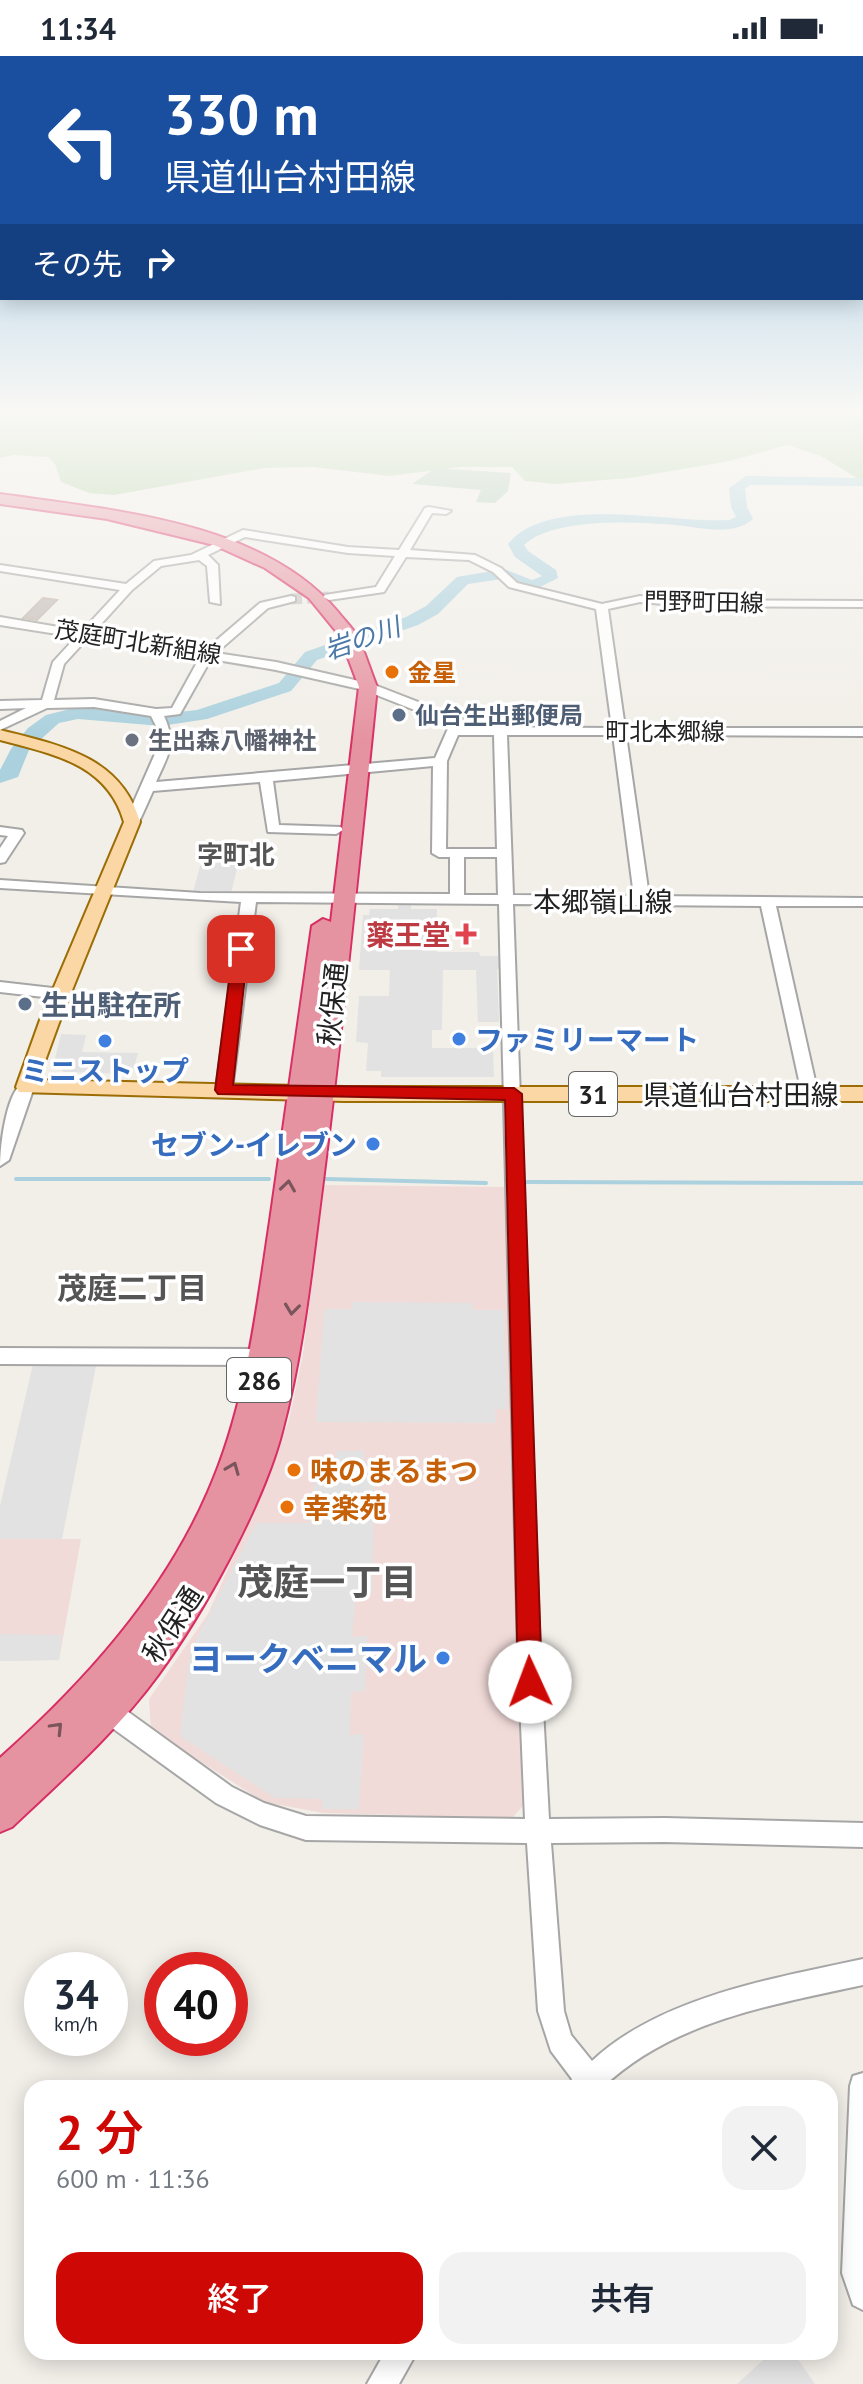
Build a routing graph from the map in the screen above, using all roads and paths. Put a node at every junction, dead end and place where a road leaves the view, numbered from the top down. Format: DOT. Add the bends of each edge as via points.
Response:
graph roads {
  1 [pos="125,524"];
  2 [pos="421,524"];
  3 [pos="220,546"];
  4 [pos="403,553"];
  5 [pos="201,555"];
  6 [pos="0,568"];
  7 [pos="128,588"];
  8 [pos="329,597"];
  9 [pos="291,599"];
  10 [pos="216,602"];
  11 [pos="863,604"];
  12 [pos="602,607"];
  13 [pos="0,621"];
  14 [pos="85,633"];
  15 [pos="209,652"];
  16 [pos="361,685"];
  17 [pos="0,705"];
  18 [pos="40,706"];
  19 [pos="157,715"];
  20 [pos="0,726"];
  21 [pos="453,731"];
  22 [pos="619,731"];
  23 [pos="500,732"];
  24 [pos="863,732"];
  25 [pos="0,735"];
  26 [pos="440,761"];
  27 [pos="352,771"];
  28 [pos="266,779"];
  29 [pos="147,787"];
  30 [pos="132,822"];
  31 [pos="336,830"];
  32 [pos="0,831"];
  33 [pos="457,853"];
  34 [pos="505,853"];
  35 [pos="0,859"];
  36 [pos="0,884"];
  37 [pos="105,891"];
  38 [pos="249,898"];
  39 [pos="335,899"];
  40 [pos="457,900"];
  41 [pos="507,901"];
  42 [pos="642,901"];
  43 [pos="768,902"];
  44 [pos="863,902"];
  45 [pos="0,987"];
  46 [pos="61,994"];
  47 [pos="26,1087"];
  48 [pos="224,1090"];
  49 [pos="312,1092"];
  50 [pos="514,1094"];
  51 [pos="810,1094"];
  52 [pos="863,1094"];
  53 [pos="7,1119"];
  54 [pos="0,1160"];
  55 [pos="0,1356"];
  56 [pos="263,1357"];
  57 [pos="96,1703"];
  58 [pos="0,1781"];
  59 [pos="0,1815"];
  60 [pos="538,1831"];
  61 [pos="863,1835"];
  62 [pos="863,1972"];
  63 [pos="584,2080"];
  64 [pos="591,2080"];
  65 [pos="863,2086"];
  66 [pos="863,2295"];
  67 [pos="397,2360"];
  68 [pos="382,2384"];
  1 -- 3 [label="highway, 秋保通 / 286"];
  2 -- 4 [label="street"];
  3 -- 4 [label="street, 門野町田線" via="243,533"];
  3 -- 5 [label="street, 門野町田線"];
  3 -- 16 [label="highway, 秋保通 / 286" via="301,593 349,644"];
  4 -- 8 [label="street" via="380,590"];
  4 -- 12 [label="street, 門野町田線" via="471,557 521,587"];
  5 -- 7 [label="street, 門野町田線" via="158,563"];
  5 -- 10 [label="street" via="212,565"];
  6 -- 7 [label="street"];
  7 -- 14 [label="street, 門野町田線"];
  9 -- 15 [label="street" via="264,605"];
  11 -- 12 [label="street, 門野町田線" via="640,599"];
  12 -- 22 [label="street"];
  13 -- 14 [label="street, 茂庭町北新組線"];
  14 -- 15 [label="street, 茂庭町北新組線"];
  14 -- 18 [label="street, 門野町田線" via="52,674 53,687 47,703"];
  15 -- 16 [label="street, 茂庭町北新組線"];
  15 -- 19 [label="street" via="176,711"];
  16 -- 21 [label="street, 茂庭町北新組線" via="457,722"];
  16 -- 27 [label="highway, 秋保通 / 286" via="354,708"];
  17 -- 18 [label="street"];
  18 -- 19 [label="street" via="94,703"];
  18 -- 20 [label="street"];
  19 -- 29 [label="street" via="165,747"];
  21 -- 23 [label="street, 町北本郷線"];
  21 -- 26 [label="street"];
  22 -- 23 [label="street, 町北本郷線"];
  22 -- 24 [label="street, 町北本郷線"];
  22 -- 42 [label="street"];
  23 -- 34 [label="street"];
  25 -- 30 [label="main road" via="88,764 124,797"];
  26 -- 27 [label="street"];
  26 -- 33 [label="street" via="439,853"];
  27 -- 28 [label="street"];
  27 -- 31 [label="highway, 秋保通 / 286"];
  27 -- 39 [label="highway, 秋保通 / 286"];
  28 -- 29 [label="street"];
  28 -- 31 [label="street" via="273,829"];
  29 -- 30 [label="street"];
  30 -- 37 [label="main road"];
  31 -- 39 [label="highway, 秋保通 / 286"];
  32 -- 35 [label="street" via="17,833"];
  33 -- 34 [label="street"];
  33 -- 40 [label="street"];
  34 -- 41 [label="street"];
  36 -- 37 [label="street, 本郷嶺山線"];
  37 -- 38 [label="street, 本郷嶺山線"];
  37 -- 46 [label="main road"];
  38 -- 39 [label="street, 本郷嶺山線"];
  38 -- 48 [label="street"];
  39 -- 40 [label="street, 本郷嶺山線"];
  39 -- 49 [label="highway, 秋保通 / 286"];
  40 -- 41 [label="street, 本郷嶺山線"];
  41 -- 42 [label="street, 本郷嶺山線"];
  41 -- 50 [label="street"];
  42 -- 43 [label="street, 本郷嶺山線"];
  43 -- 44 [label="street, 本郷嶺山線"];
  43 -- 51 [label="street"];
  45 -- 46 [label="street"];
  46 -- 47 [label="main road"];
  47 -- 48 [label="main road, 県道仙台村田線 / 31"];
  47 -- 53 [label="street"];
  48 -- 49 [label="main road, 県道仙台村田線 / 31"];
  49 -- 50 [label="main road, 県道仙台村田線 / 31"];
  56 -- 49 [label="highway, 秋保通 / 286, one-way"];
  49 -- 57 [label="highway, 秋保通 / 286, one-way" via="288,1342 267,1435 207,1569 147,1664"];
  50 -- 51 [label="main road, 県道仙台村田線 / 31"];
  50 -- 60 [label="street"];
  51 -- 52 [label="main road, 県道仙台村田線 / 31"];
  53 -- 54 [label="street"];
  55 -- 56 [label="street"];
  57 -- 56 [label="highway, 秋保通 / 286, one-way" via="205,1531 240,1448"];
  58 -- 57 [label="highway, 秋保通 / 286, one-way" via="56,1729"];
  57 -- 59 [label="highway, 秋保通 / 286"];
  57 -- 60 [label="street" via="224,1795 306,1828"];
  60 -- 61 [label="street"];
  60 -- 63 [label="street" via="551,2011 560,2042"];
  62 -- 64 [label="street" via="759,1995 662,2030 629,2047"];
  65 -- 66 [label="street" via="856,2273"];
  67 -- 68 [label="street"];
}
